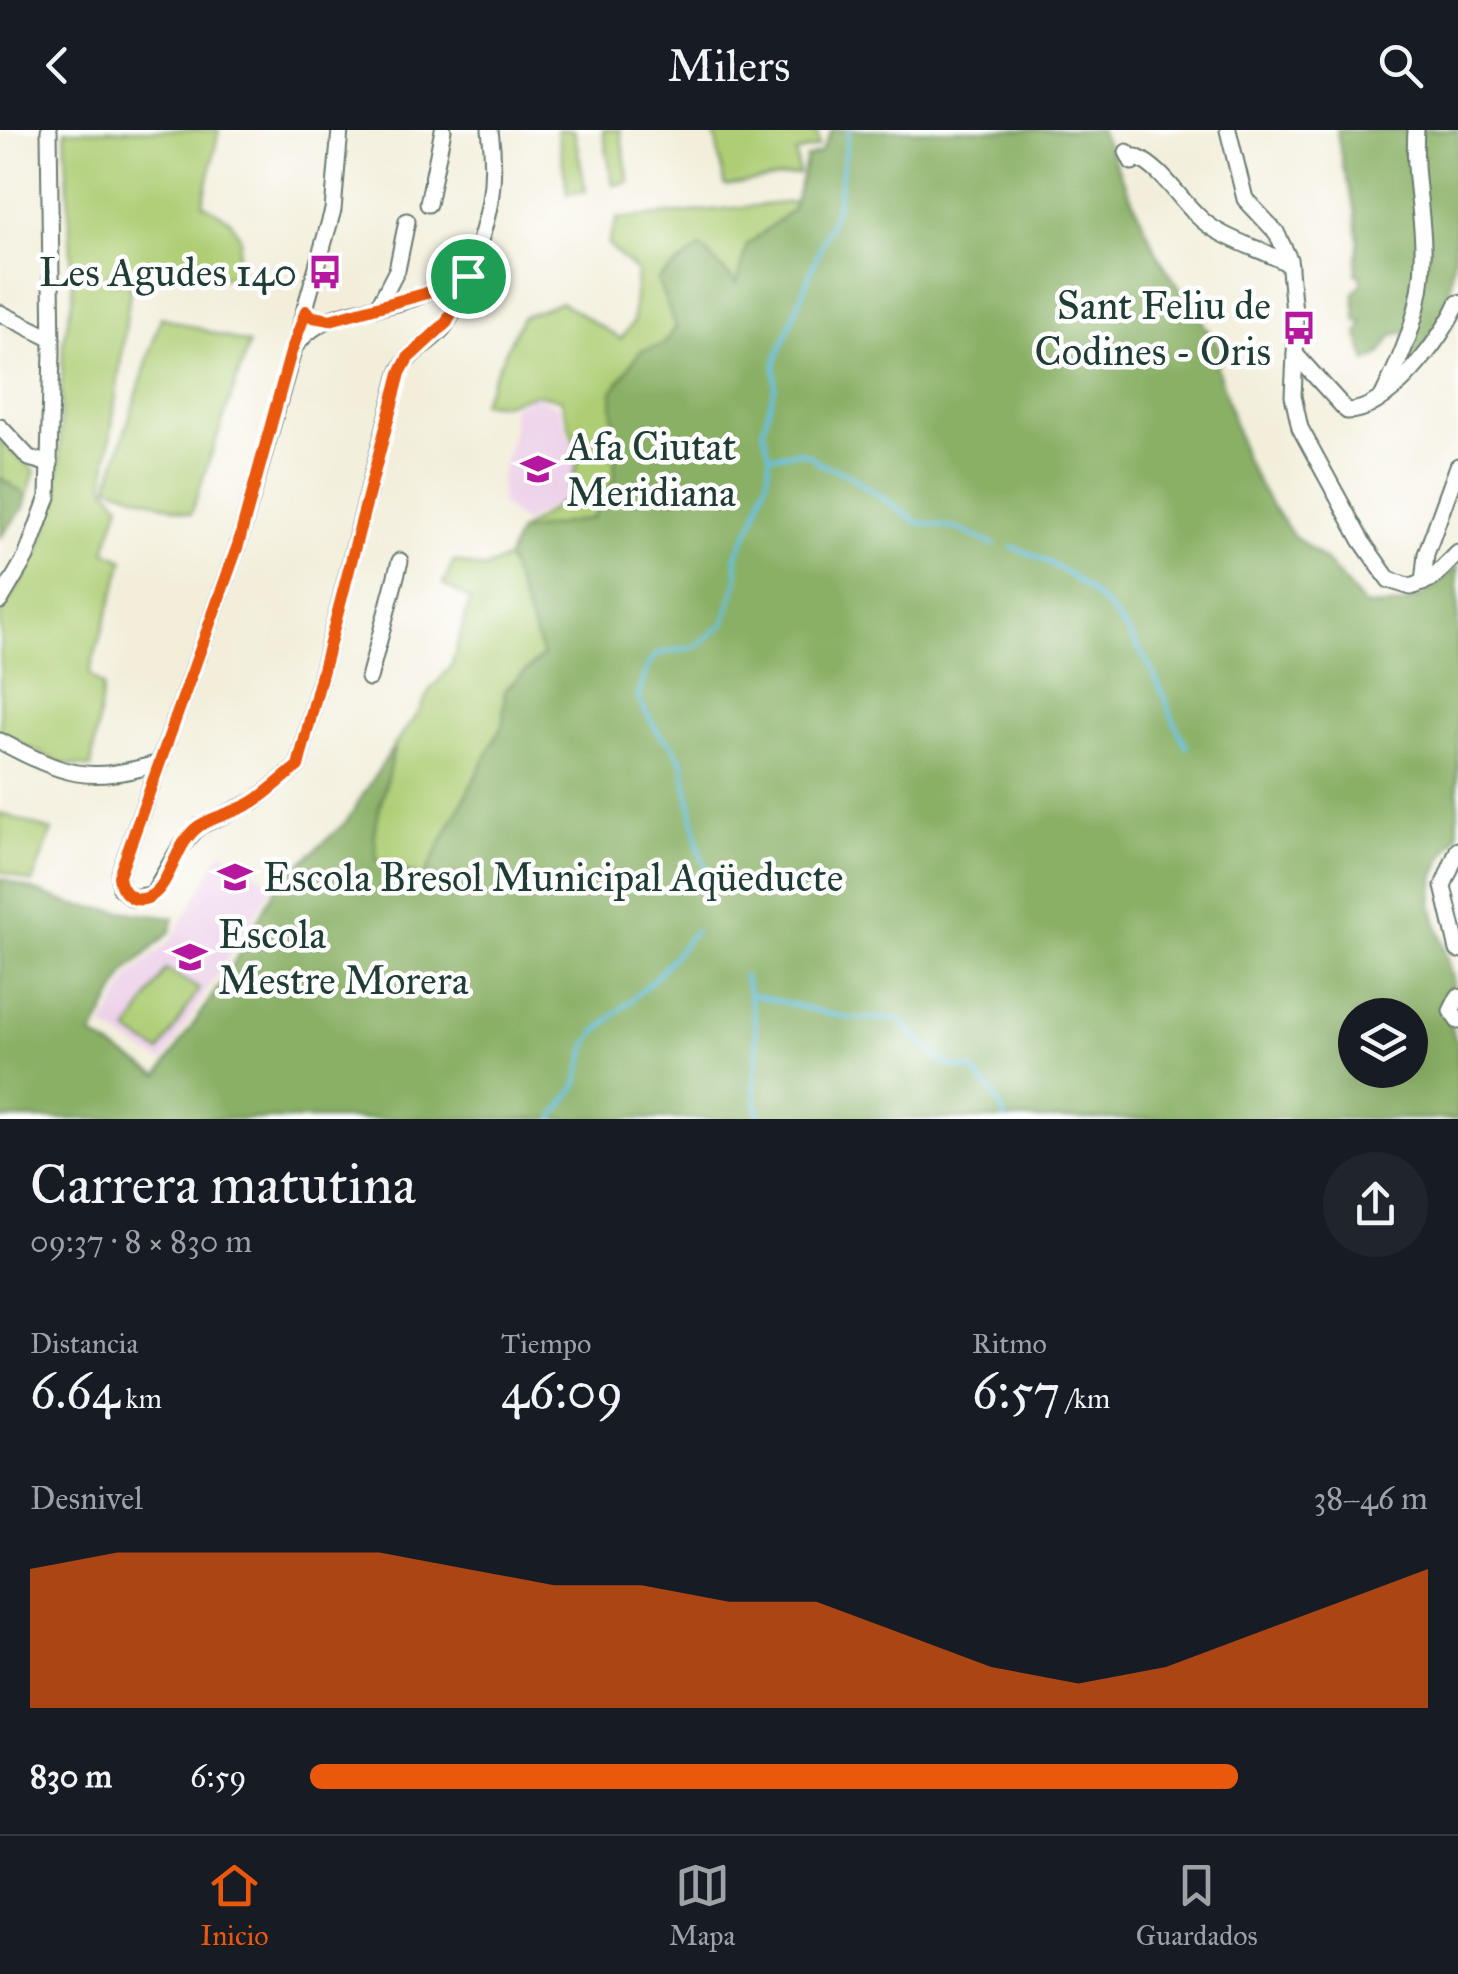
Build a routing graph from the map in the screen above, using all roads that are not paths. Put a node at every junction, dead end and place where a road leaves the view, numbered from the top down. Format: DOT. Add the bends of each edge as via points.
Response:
graph roads {
  1 [pos="31,130"];
  2 [pos="340,130"];
  3 [pos="442,130"];
  4 [pos="490,130"];
  5 [pos="1228,130"];
  6 [pos="1416,130"];
  7 [pos="49,136"];
  8 [pos="1127,152"];
  9 [pos="428,204"];
  10 [pos="406,221"];
  11 [pos="1290,266"];
  12 [pos="468,276"];
  13 [pos="424,294"];
  14 [pos="1458,303"];
  15 [pos="379,305"];
  16 [pos="306,311"];
  17 [pos="452,311"];
  18 [pos="0,314"];
  19 [pos="330,320"];
  20 [pos="52,339"];
  21 [pos="291,352"];
  22 [pos="1295,354"];
  23 [pos="1382,396"];
  24 [pos="0,426"];
  25 [pos="50,464"];
  26 [pos="1458,466"];
  27 [pos="1458,552"];
  28 [pos="400,561"];
  29 [pos="1424,583"];
  30 [pos="0,601"];
  31 [pos="368,678"];
  32 [pos="0,742"];
  33 [pos="160,763"];
  34 [pos="1458,850"];
  35 [pos="1458,950"];
  36 [pos="1458,997"];
  37 [pos="1458,1022"];
  1 -- 7 [label="street"];
  2 -- 16 [label="street" via="333,210"];
  3 -- 9 [label="street"];
  4 -- 12 [label="street" via="494,189"];
  5 -- 11 [label="street" via="1244,200 1276,232"];
  6 -- 23 [label="street" via="1423,273 1411,330"];
  7 -- 20 [label="street"];
  8 -- 11 [label="street" via="1132,162 1136,157 1154,167 1208,226"];
  10 -- 15 [label="street" via="397,270"];
  11 -- 22 [label="street"];
  12 -- 13 [label="street"];
  12 -- 17 [label="street"];
  13 -- 15 [label="street"];
  13 -- 17 [label="street" via="441,297"];
  14 -- 23 [label="street" via="1425,356"];
  15 -- 19 [label="street"];
  16 -- 19 [label="street"];
  16 -- 21 [label="street"];
  17 -- 33 [label="street" via="400,373 298,766 255,801 200,826 152,895 132,898 119,876"];
  18 -- 20 [label="street"];
  19 -- 21 [label="street" via="306,333"];
  20 -- 25 [label="street"];
  21 -- 33 [label="street" via="238,545"];
  22 -- 23 [label="street" via="1347,411"];
  22 -- 29 [label="street" via="1300,428 1361,540 1389,580"];
  24 -- 25 [label="street" via="30,458"];
  25 -- 30 [label="street" via="39,526"];
  26 -- 29 [label="street" via="1426,554"];
  27 -- 29 [label="street"];
  28 -- 31 [label="street"];
  32 -- 33 [label="street" via="76,775 105,776"];
  34 -- 35 [label="street" via="1443,886"];
  36 -- 37 [label="street" via="1451,1011"];
}
